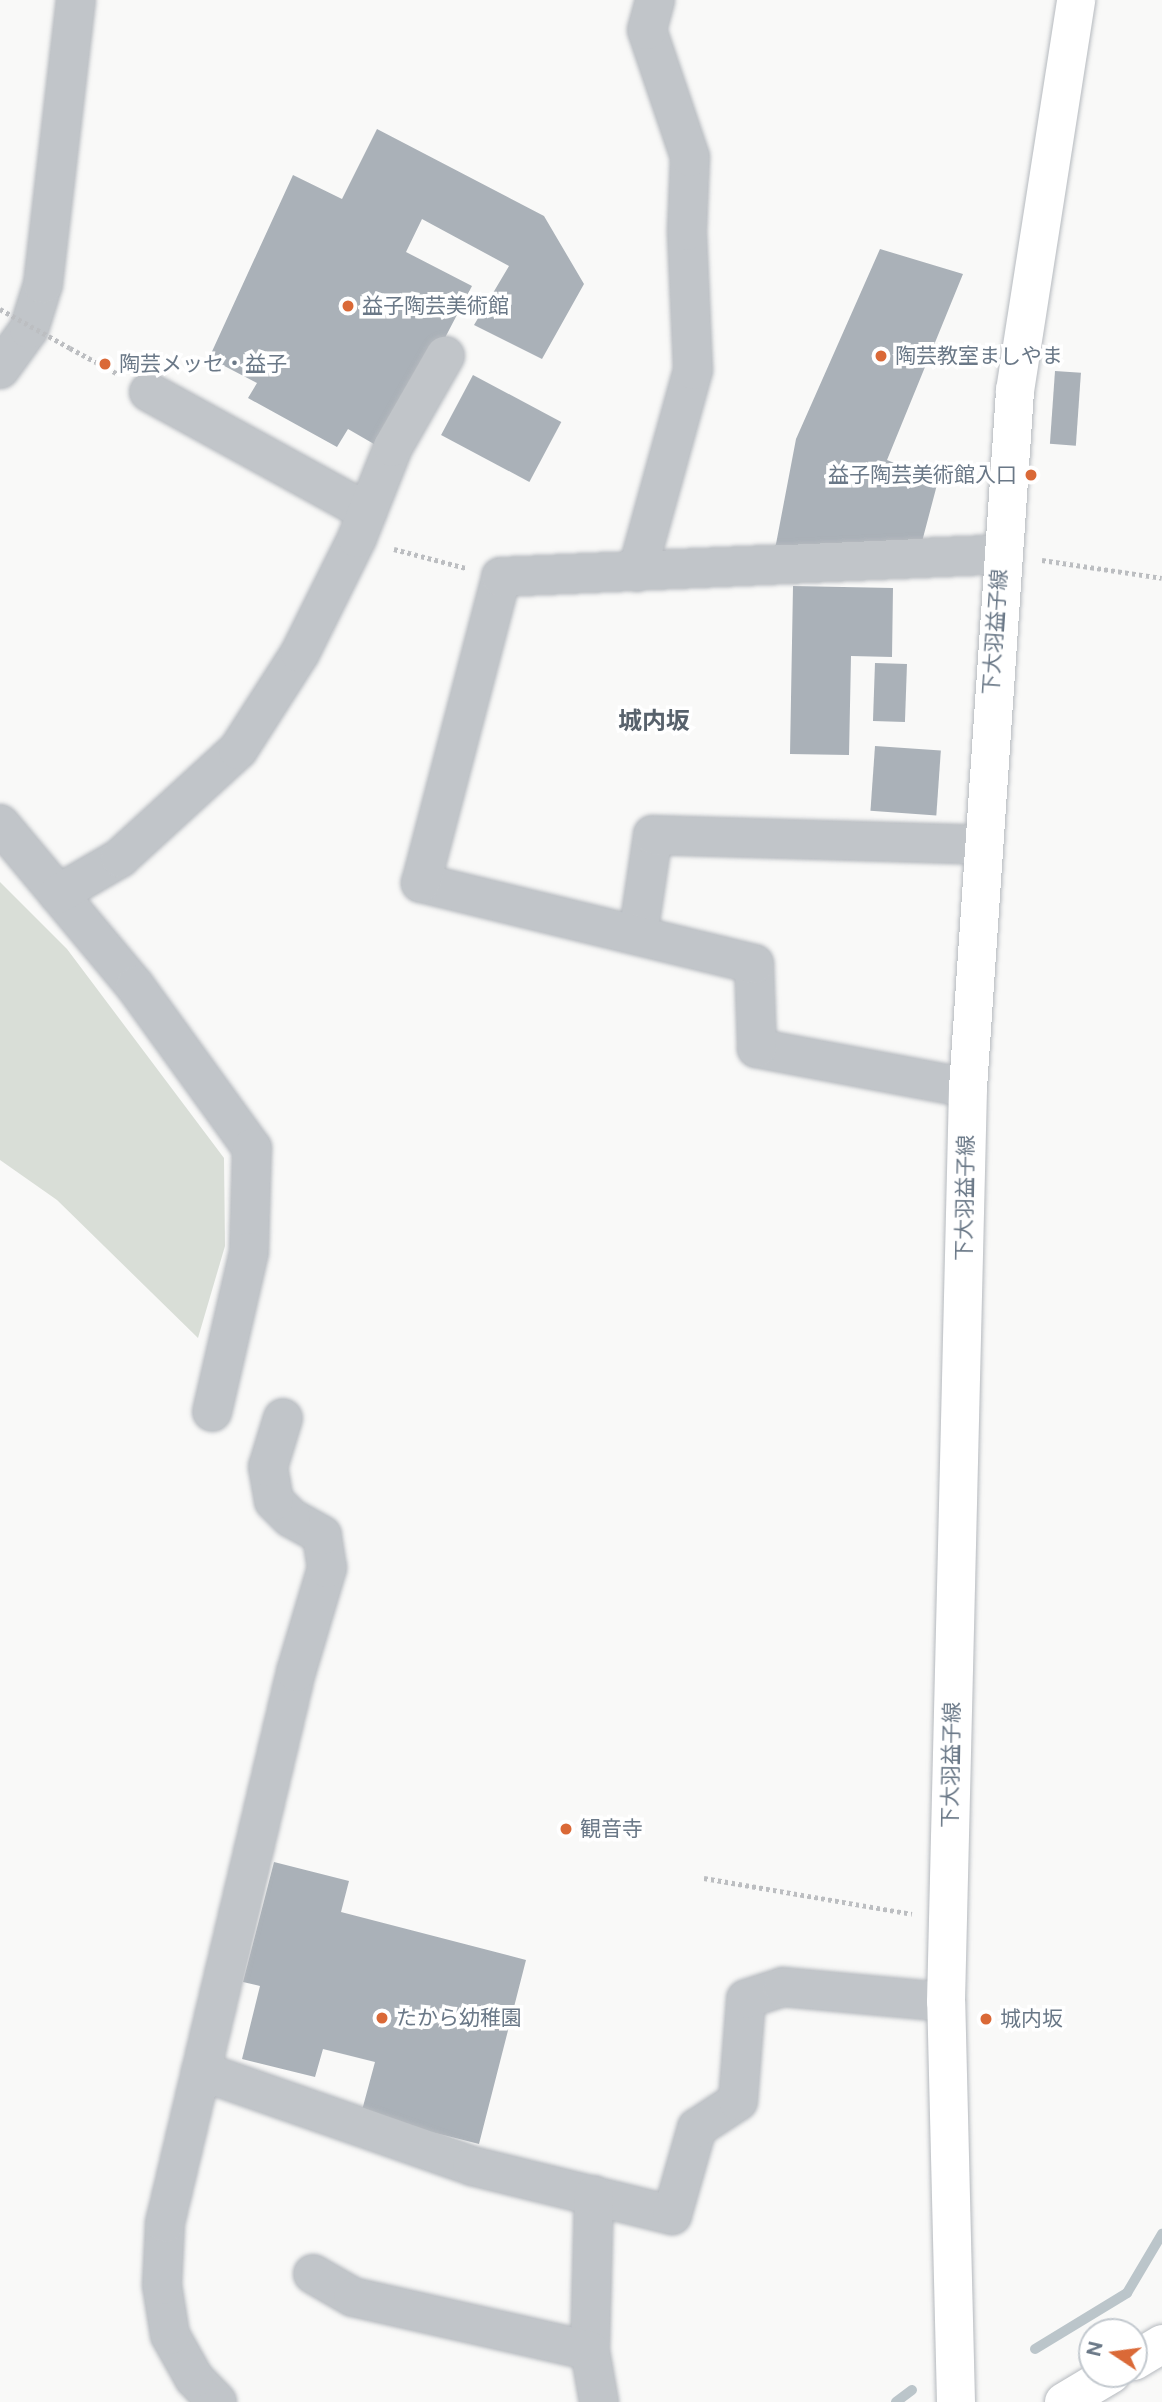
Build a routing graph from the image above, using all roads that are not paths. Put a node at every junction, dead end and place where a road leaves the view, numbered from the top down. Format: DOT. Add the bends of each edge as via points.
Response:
graph roads {
  1 [pos="76,0"];
  2 [pos="655,0"];
  3 [pos="1076,0"];
  4 [pos="445,356"];
  5 [pos="0,369"];
  6 [pos="149,392"];
  7 [pos="362,525"];
  8 [pos="1000,554"];
  9 [pos="637,572"];
  10 [pos="0,824"];
  11 [pos="981,845"];
  12 [pos="58,894"];
  13 [pos="638,935"];
  14 [pos="968,1088"];
  15 [pos="212,1412"];
  16 [pos="283,1418"];
  17 [pos="946,2002"];
  18 [pos="201,2071"];
  19 [pos="594,2195"];
  20 [pos="313,2274"];
  21 [pos="590,2351"];
  22 [pos="1087,2388"];
  23 [pos="217,2402"];
  24 [pos="599,2402"];
  25 [pos="956,2402"];
  26 [pos="1063,2402"];
  1 -- 5 [label="street" via="43,284 29,329"];
  2 -- 9 [label="street" via="647,30 690,157 687,231 693,370"];
  3 -- 8 [label="main road, 下大羽益子線" via="1035,240"];
  4 -- 7 [label="street" via="393,447"];
  6 -- 7 [label="street"];
  7 -- 12 [label="street" via="300,653 238,750 120,858"];
  8 -- 9 [label="street"];
  8 -- 11 [label="main road, 下大羽益子線"];
  9 -- 13 [label="street" via="501,578 421,883"];
  10 -- 12 [label="street"];
  11 -- 13 [label="street" via="653,835"];
  11 -- 14 [label="main road, 下大羽益子線"];
  12 -- 15 [label="street" via="135,986 252,1148 249,1252"];
  13 -- 14 [label="street" via="754,964 757,1048"];
  14 -- 17 [label="main road, 下大羽益子線"];
  16 -- 18 [label="street" via="268,1467 274,1500 291,1518 322,1535 327,1568 296,1672"];
  17 -- 19 [label="street" via="783,1987 746,1999 738,2101 697,2128 672,2215"];
  17 -- 25 [label="main road, 下大羽益子線"];
  18 -- 19 [label="street" via="472,2166"];
  18 -- 23 [label="street" via="165,2223 162,2285 170,2335 194,2378"];
  19 -- 21 [label="street"];
  20 -- 21 [label="street" via="353,2297"];
  21 -- 24 [label="street"];
  22 -- 26 [label="main road"];
}
